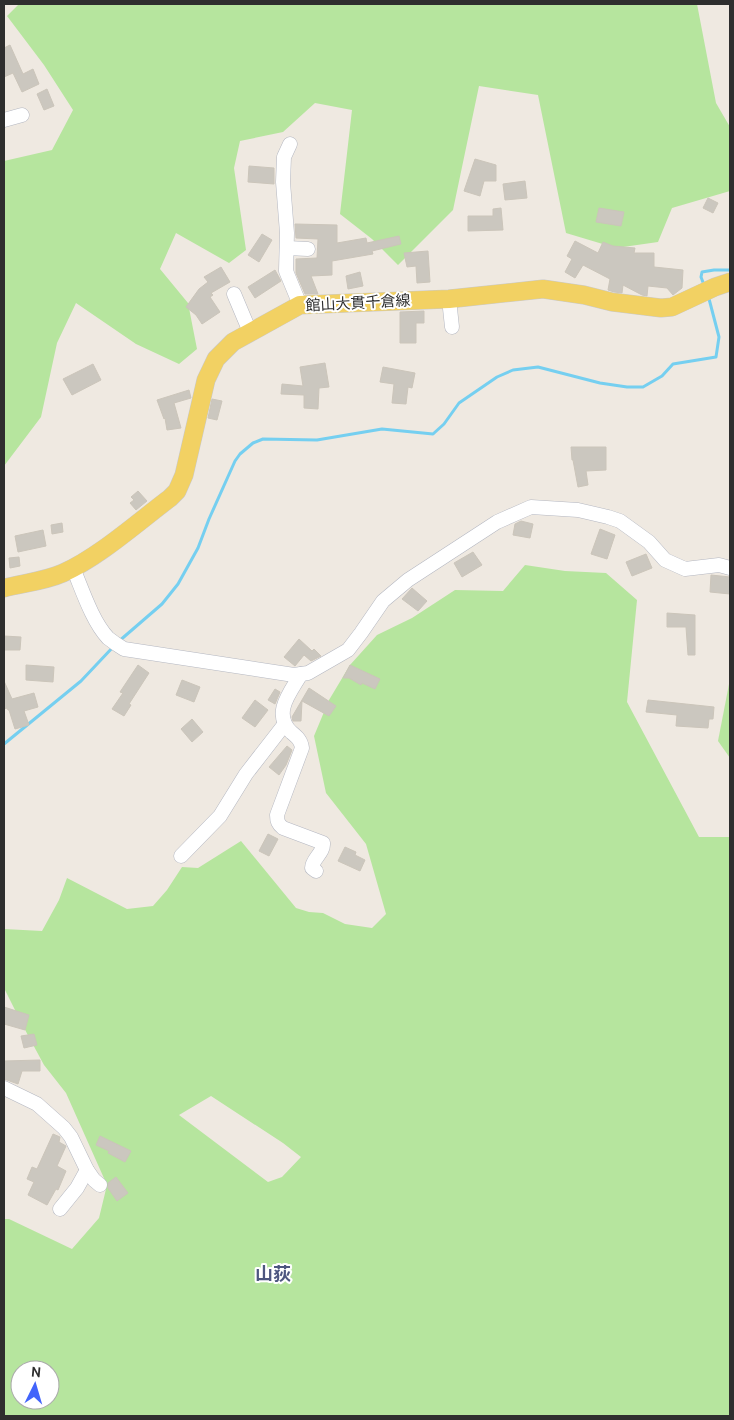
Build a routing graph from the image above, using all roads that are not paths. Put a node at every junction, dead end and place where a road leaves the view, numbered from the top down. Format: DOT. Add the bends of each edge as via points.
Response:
graph roads {
  1 [pos="22,115"];
  2 [pos="4,120"];
  3 [pos="290,144"];
  4 [pos="287,248"];
  5 [pos="308,249"];
  6 [pos="730,282"];
  7 [pos="234,294"];
  8 [pos="449,299"];
  9 [pos="300,305"];
  10 [pos="452,327"];
  11 [pos="250,332"];
  12 [pos="73,568"];
  13 [pos="730,568"];
  14 [pos="4,588"];
  15 [pos="301,674"];
  16 [pos="284,725"];
  17 [pos="181,856"];
  18 [pos="316,871"];
  19 [pos="4,1088"];
  20 [pos="87,1170"];
  21 [pos="100,1185"];
  22 [pos="60,1209"];
  1 -- 2 [label="street"];
  3 -- 4 [label="street" via="284,157 283,182"];
  4 -- 5 [label="street"];
  4 -- 9 [label="street" via="286,271"];
  6 -- 8 [label="main road, 館山大貫千倉線" via="661,308 543,289"];
  7 -- 11 [label="street"];
  8 -- 9 [label="main road, 館山大貫千倉線"];
  8 -- 10 [label="street"];
  9 -- 11 [label="main road, 館山大貫千倉線"];
  11 -- 12 [label="main road, 館山大貫千倉線" via="233,342 211,369 177,492 102,550"];
  12 -- 14 [label="main road, 館山大貫千倉線" via="47,579"];
  12 -- 15 [label="street" via="96,620 109,639 124,649"];
  13 -- 15 [label="street" via="719,565 685,569 665,560 649,542 620,521 578,510 531,506 497,522 404,583 383,601 348,650"];
  15 -- 16 [label="street" via="284,704"];
  16 -- 17 [label="street" via="246,774 220,816"];
  16 -- 18 [label="street" via="300,740 302,748 277,815 278,825 323,843 312,865"];
  19 -- 20 [label="street" via="37,1104 64,1128"];
  20 -- 21 [label="street"];
  20 -- 22 [label="street"];
}
